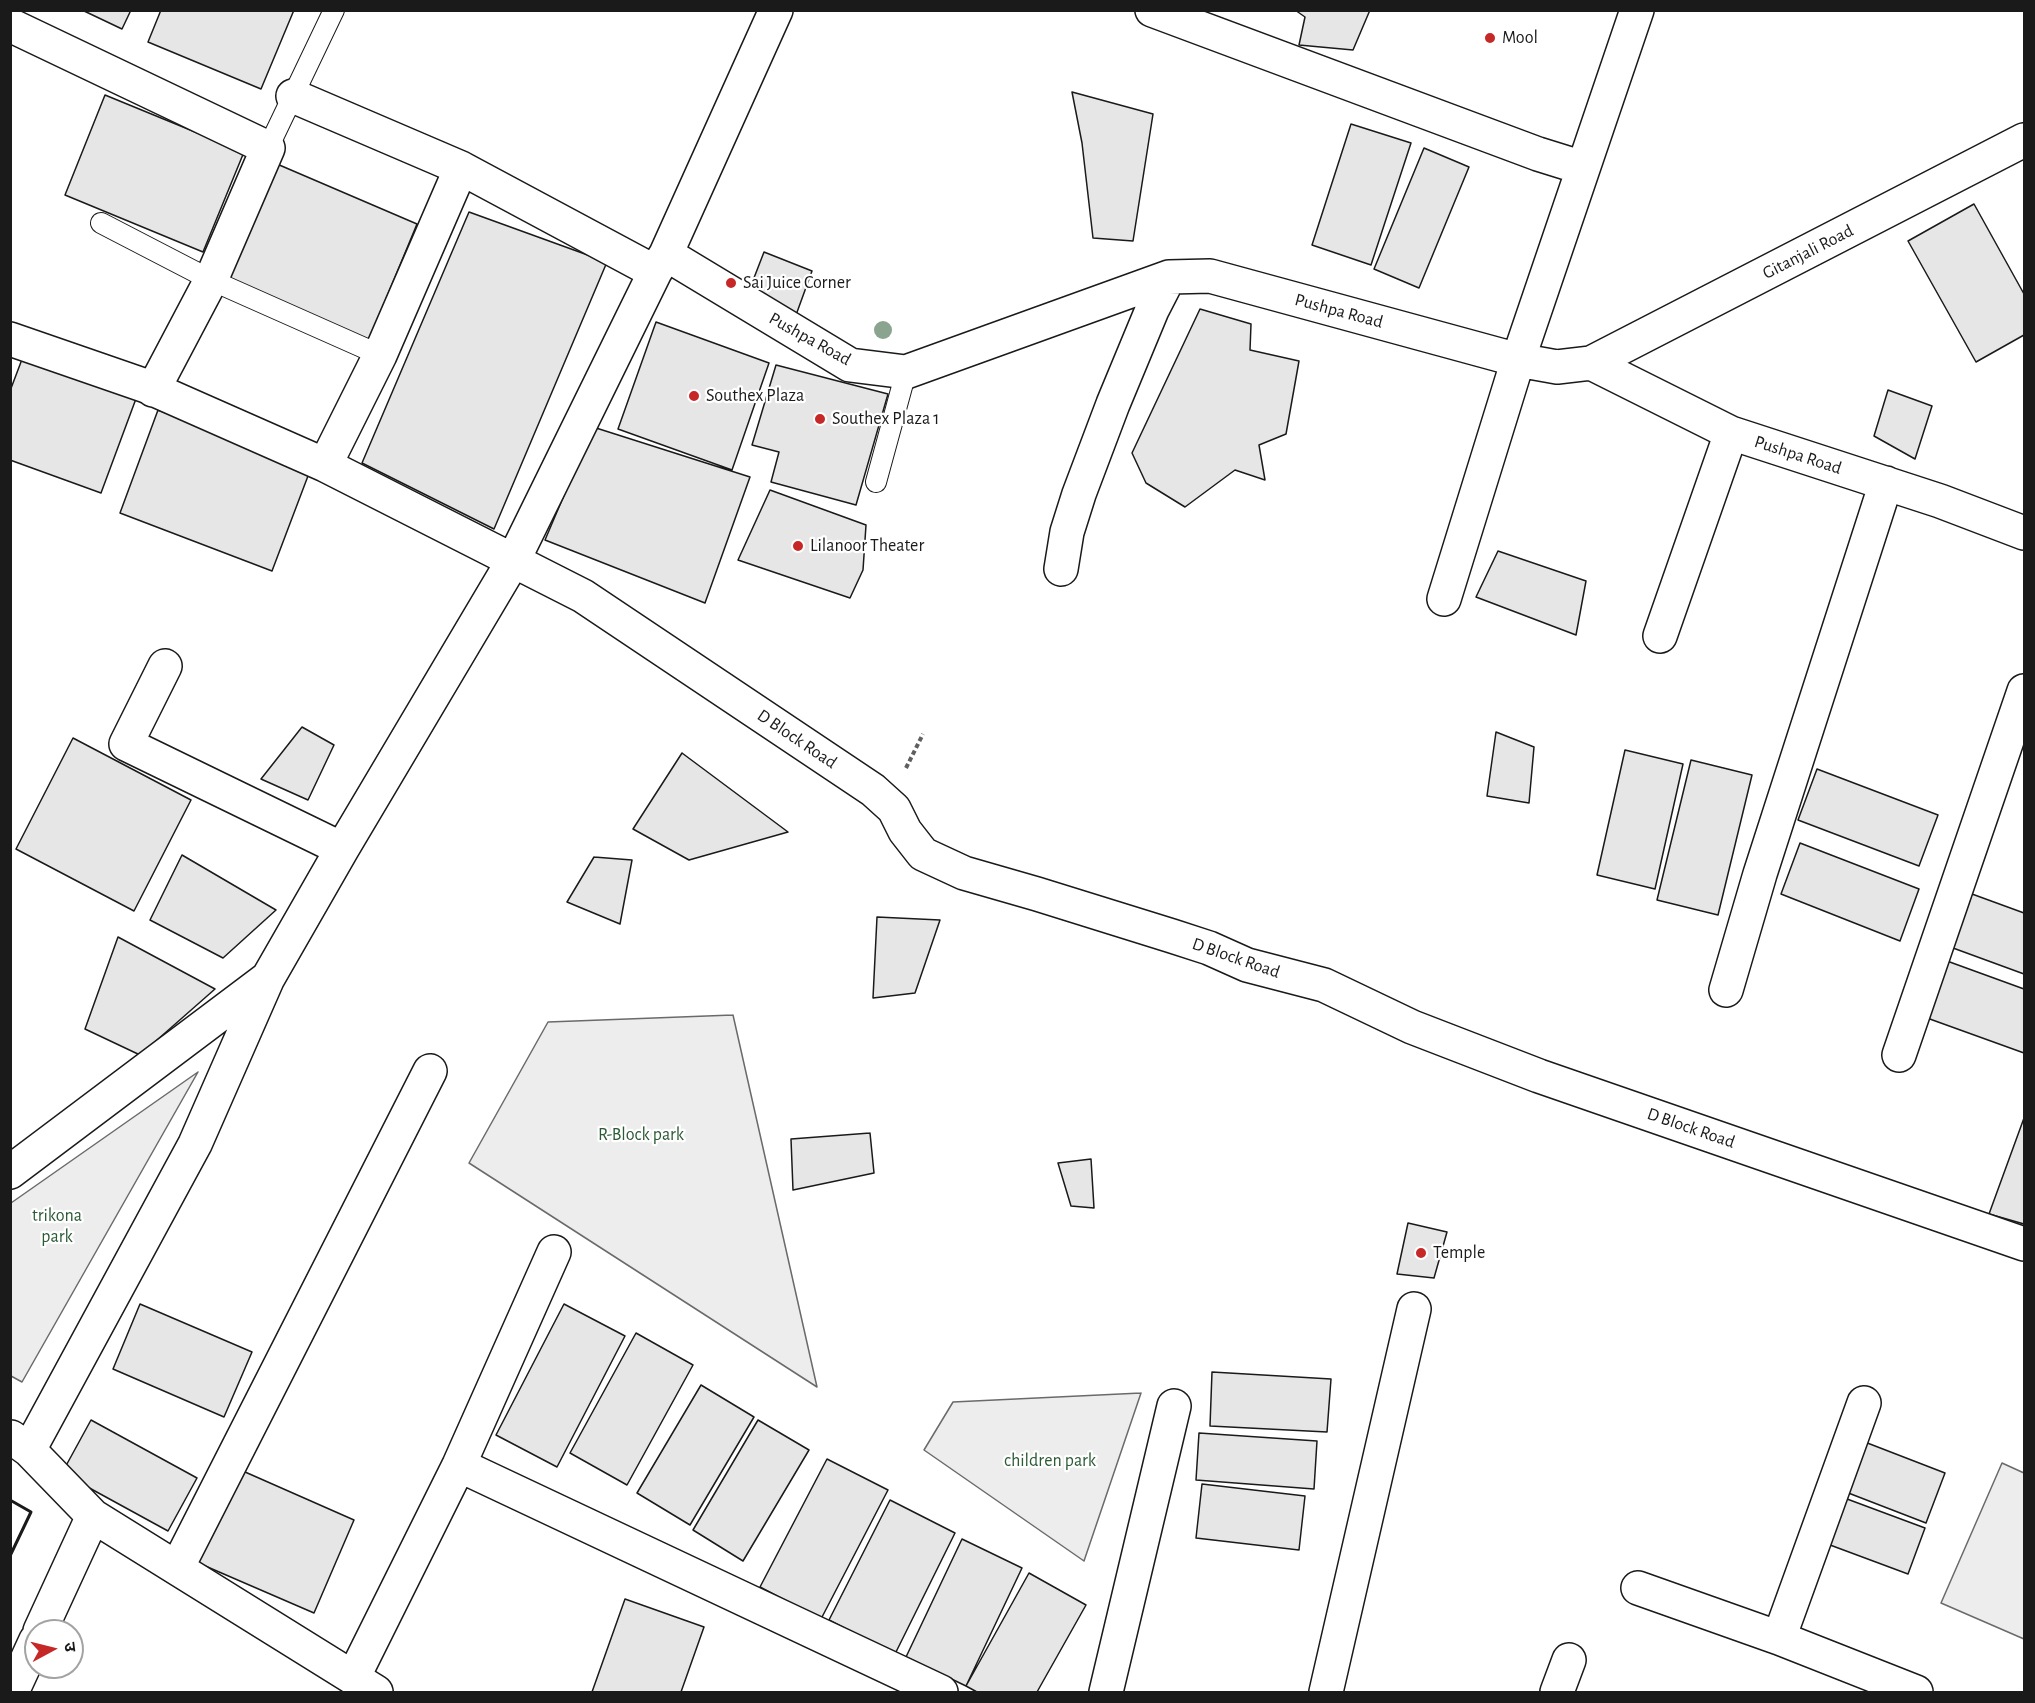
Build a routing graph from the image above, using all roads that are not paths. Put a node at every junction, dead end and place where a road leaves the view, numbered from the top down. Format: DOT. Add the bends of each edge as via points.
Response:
graph roads {
  1 [pos="334,10"];
  2 [pos="776,10"];
  3 [pos="1152,10"];
  4 [pos="1636,10"];
  5 [pos="10,25"];
  6 [pos="293,96"];
  7 [pos="2025,140"];
  8 [pos="268,148"];
  9 [pos="461,168"];
  10 [pos="1583,168"];
  11 [pos="100,223"];
  12 [pos="660,263"];
  13 [pos="1169,277"];
  14 [pos="211,280"];
  15 [pos="10,339"];
  16 [pos="380,355"];
  17 [pos="1518,360"];
  18 [pos="1590,363"];
  19 [pos="906,372"];
  20 [pos="153,390"];
  21 [pos="1731,433"];
  22 [pos="325,465"];
  23 [pos="876,482"];
  24 [pos="1886,483"];
  25 [pos="2025,533"];
  26 [pos="513,561"];
  27 [pos="1060,569"];
  28 [pos="1444,599"];
  29 [pos="1660,636"];
  30 [pos="165,666"];
  31 [pos="2025,690"];
  32 [pos="342,849"];
  33 [pos="268,978"];
  34 [pos="1726,990"];
  35 [pos="1899,1055"];
  36 [pos="430,1071"];
  37 [pos="10,1173"];
  38 [pos="2025,1244"];
  39 [pos="554,1252"];
  40 [pos="1414,1309"];
  41 [pos="1864,1403"];
  42 [pos="1174,1406"];
  43 [pos="20,1443"];
  44 [pos="459,1465"];
  45 [pos="93,1516"];
  46 [pos="177,1568"];
  47 [pos="1638,1588"];
  48 [pos="46,1619"];
  49 [pos="1779,1638"];
  50 [pos="1569,1660"];
  51 [pos="24,1666"];
  52 [pos="1864,1683"];
  53 [pos="365,1685"];
  54 [pos="12,1692"];
  55 [pos="941,1692"];
  56 [pos="1106,1692"];
  57 [pos="1326,1692"];
  58 [pos="1557,1692"];
  59 [pos="1916,1692"];
  1 -- 6 [label="lane"];
  2 -- 12 [label="street"];
  3 -- 10 [label="street"];
  4 -- 10 [label="street"];
  5 -- 8 [label="street"];
  6 -- 8 [label="lane"];
  6 -- 9 [label="street, Pushpa Road"];
  7 -- 18 [label="street, Gitanjali Road"];
  8 -- 14 [label="street"];
  9 -- 12 [label="street, Pushpa Road"];
  9 -- 16 [label="street"];
  10 -- 17 [label="street"];
  11 -- 14 [label="lane"];
  12 -- 19 [label="street, Pushpa Road" via="850,365"];
  12 -- 26 [label="street"];
  13 -- 17 [label="street, Pushpa Road" via="1210,276"];
  13 -- 19 [label="street, Pushpa Road"];
  13 -- 27 [label="street" via="1152,310 1087,474 1067,532"];
  14 -- 16 [label="lane"];
  14 -- 20 [label="street"];
  15 -- 20 [label="street, D Block Road"];
  16 -- 22 [label="street"];
  17 -- 18 [label="street, Pushpa Road" via="1557,367"];
  17 -- 28 [label="street"];
  18 -- 21 [label="street, Pushpa Road"];
  19 -- 23 [label="lane"];
  20 -- 22 [label="street, D Block Road"];
  21 -- 24 [label="street, Pushpa Road"];
  21 -- 29 [label="street"];
  22 -- 26 [label="street, D Block Road"];
  24 -- 25 [label="street, Pushpa Road"];
  24 -- 34 [label="street"];
  26 -- 32 [label="street"];
  26 -- 38 [label="street, D Block Road" via="583,596 873,790 894,809 904,831 923,854 964,873 1209,948 1247,965 1324,985 1412,1026 1539,1076"];
  30 -- 32 [label="street" via="126,744"];
  31 -- 35 [label="street"];
  32 -- 33 [label="street"];
  33 -- 37 [label="street"];
  33 -- 43 [label="street" via="195,1144"];
  36 -- 46 [label="street"];
  39 -- 44 [label="street"];
  40 -- 57 [label="street"];
  41 -- 49 [label="street"];
  42 -- 56 [label="street"];
  43 -- 45 [label="street"];
  44 -- 53 [label="street"];
  44 -- 55 [label="street"];
  45 -- 46 [label="street"];
  45 -- 48 [label="street"];
  46 -- 53 [label="street"];
  47 -- 49 [label="street"];
  49 -- 52 [label="street"];
  50 -- 58 [label="street"];
  51 -- 54 [label="street"];
  52 -- 59 [label="street"];
}
